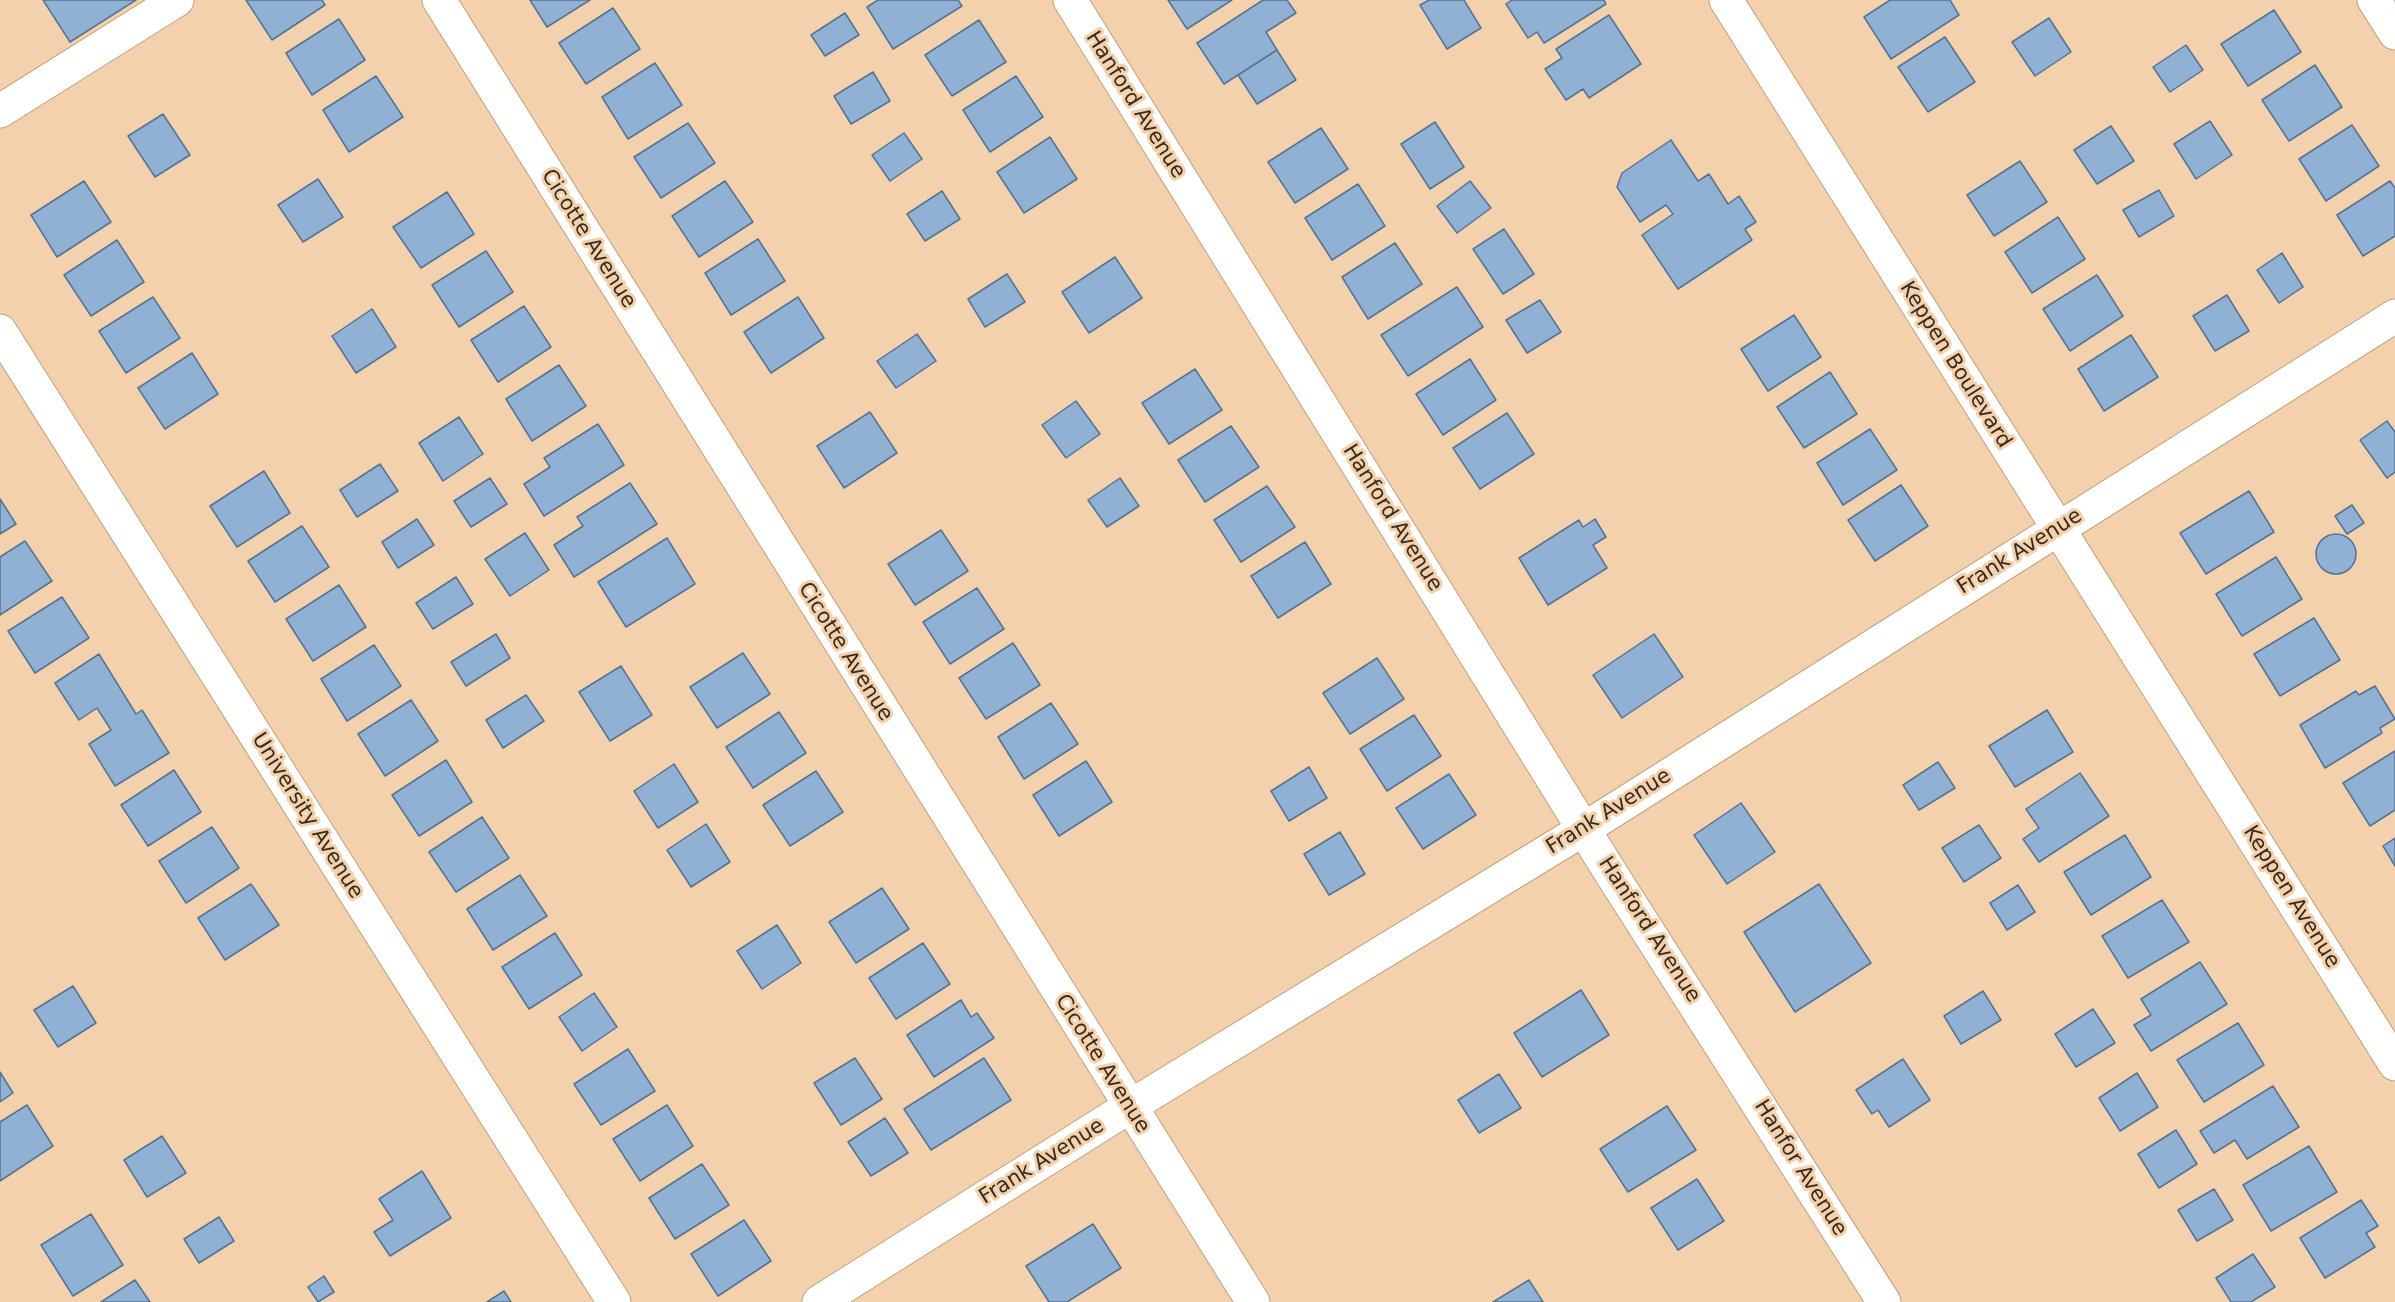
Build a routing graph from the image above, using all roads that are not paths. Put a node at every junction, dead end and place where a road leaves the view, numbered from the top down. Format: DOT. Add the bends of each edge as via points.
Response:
graph roads {
  1 [pos="177,0"];
  2 [pos="439,0"];
  3 [pos="1070,0"];
  4 [pos="1726,0"];
  5 [pos="2374,0"];
  6 [pos="2395,33"];
  7 [pos="0,111"];
  8 [pos="2395,316"];
  9 [pos="0,331"];
  10 [pos="2057,528"];
  11 [pos="2187,730"];
  12 [pos="1584,829"];
  13 [pos="1715,1034"];
  14 [pos="2395,1064"];
  15 [pos="1129,1107"];
  16 [pos="614,1302"];
  17 [pos="819,1302"];
  18 [pos="1252,1302"];
  19 [pos="1884,1302"];
  1 -- 7 [label="street"];
  2 -- 15 [label="street, Cicotte Avenue"];
  3 -- 12 [label="street, Hanford Avenue"];
  4 -- 10 [label="street, Keppen Boulevard"];
  5 -- 6 [label="street"];
  8 -- 10 [label="street, Frank Avenue"];
  9 -- 16 [label="street, University Avenue"];
  10 -- 11 [label="street, Keppen Boulevard"];
  10 -- 12 [label="street, Frank Avenue"];
  11 -- 14 [label="street, Keppen Avenue"];
  12 -- 13 [label="street, Hanford Avenue"];
  12 -- 15 [label="street, Frank Avenue"];
  13 -- 19 [label="street, Hanfor Avenue"];
  15 -- 17 [label="street, Frank Avenue"];
  15 -- 18 [label="street, Cicotte Avenue"];
}
